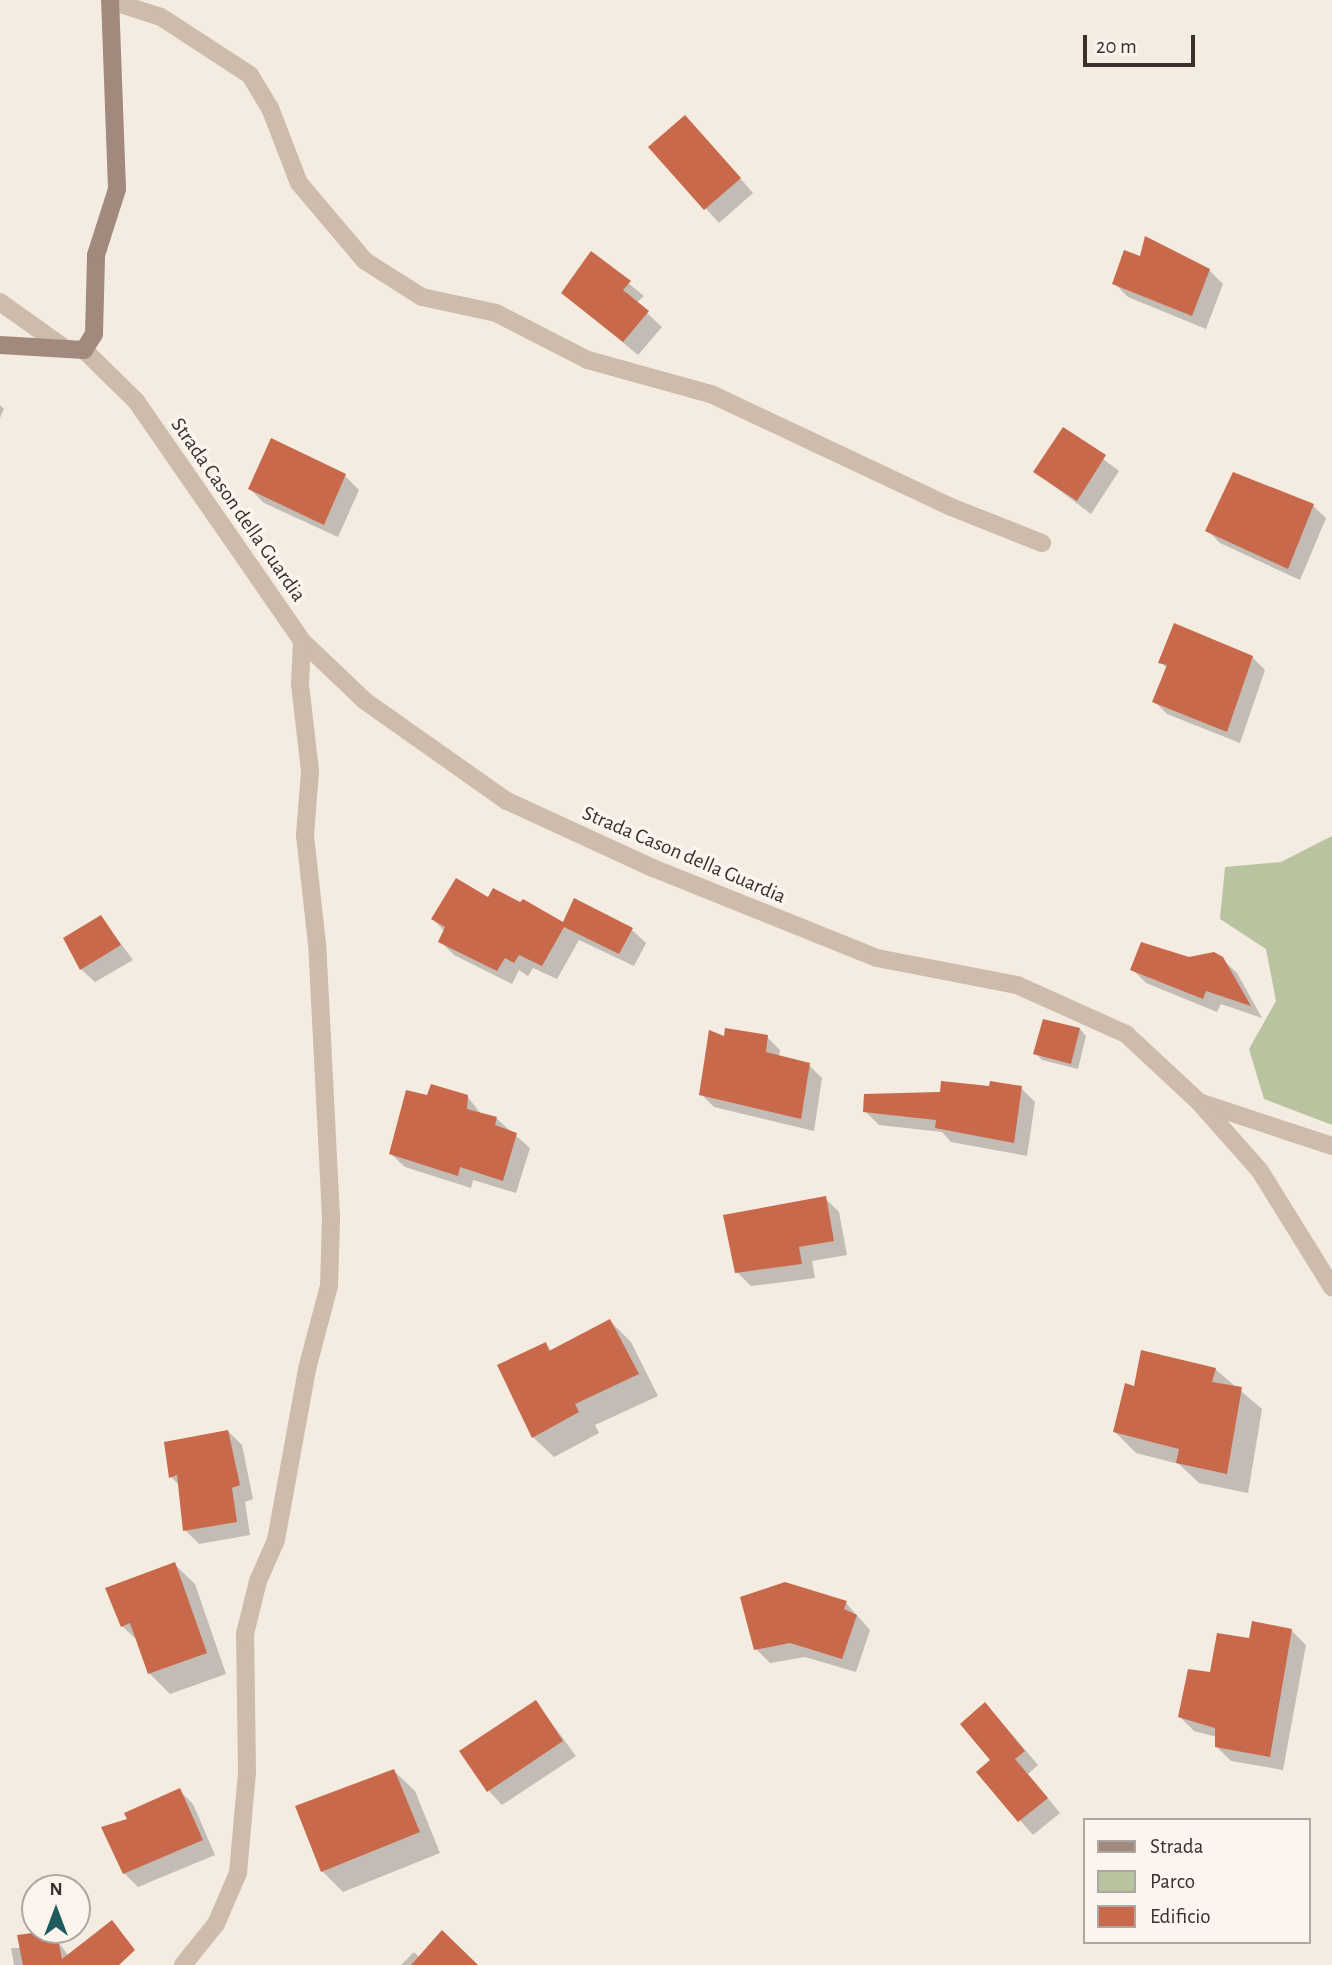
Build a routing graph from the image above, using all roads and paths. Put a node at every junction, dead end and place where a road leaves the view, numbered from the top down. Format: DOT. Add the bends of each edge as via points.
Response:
graph roads {
  1 [pos="111,0"];
  2 [pos="0,302"];
  3 [pos="0,345"];
  4 [pos="66,349"];
  5 [pos="84,351"];
  6 [pos="1042,543"];
  7 [pos="302,640"];
  8 [pos="1199,1102"];
  9 [pos="1332,1146"];
  10 [pos="1332,1287"];
  11 [pos="183,1965"];
  1 -- 5 [label="street" via="117,189 96,255 97,313 94,334"];
  1 -- 6 [label="street" via="161,17 250,75 270,108 299,183 365,261 422,297 496,313 588,360 711,394 951,507"];
  2 -- 4 [label="street"];
  3 -- 4 [label="street"];
  4 -- 5 [label="street"];
  5 -- 7 [label="street, Strada Cason della Guardia" via="136,401"];
  7 -- 8 [label="street, Strada Cason della Guardia" via="365,701 507,801 740,905 877,958 1017,985 1066,1004 1126,1034"];
  7 -- 11 [label="street" via="300,684 310,771 305,835 317,944 331,1217 329,1286 307,1369 276,1541 258,1581 245,1634 247,1772 238,1873 216,1924"];
  8 -- 9 [label="street"];
  8 -- 10 [label="street, Strada Cason della Guardia" via="1260,1171"];
}
